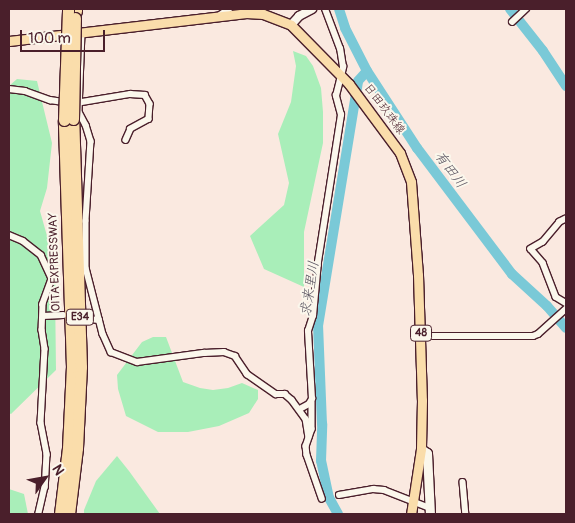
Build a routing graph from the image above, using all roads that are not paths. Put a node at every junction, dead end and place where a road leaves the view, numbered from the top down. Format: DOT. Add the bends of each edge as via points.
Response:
graph roads {
  1 [pos="229,9"];
  2 [pos="312,9"];
  3 [pos="325,9"];
  4 [pos="72,10"];
  5 [pos="524,11"];
  6 [pos="217,18"];
  7 [pos="512,22"];
  8 [pos="291,25"];
  9 [pos="82,34"];
  10 [pos="9,41"];
  11 [pos="341,75"];
  12 [pos="9,89"];
  13 [pos="79,102"];
  14 [pos="68,120"];
  15 [pos="126,140"];
  16 [pos="566,219"];
  17 [pos="9,234"];
  18 [pos="566,303"];
  19 [pos="566,309"];
  20 [pos="63,315"];
  21 [pos="42,316"];
  22 [pos="89,318"];
  23 [pos="99,320"];
  24 [pos="421,336"];
  25 [pos="312,399"];
  26 [pos="300,410"];
  27 [pos="309,437"];
  28 [pos="420,449"];
  29 [pos="463,482"];
  30 [pos="339,494"];
  31 [pos="322,498"];
  32 [pos="412,501"];
  33 [pos="430,511"];
  34 [pos="39,514"];
  35 [pos="60,514"];
  36 [pos="69,514"];
  37 [pos="411,514"];
  38 [pos="466,514"];
  1 -- 6 [label="street"];
  2 -- 8 [label="street"];
  3 -- 11 [label="street" via="340,49"];
  4 -- 14 [label="highway, OITA EXPRESSWAY / E34, bridge"];
  5 -- 7 [label="street"];
  6 -- 8 [label="main road, 日田玖珠線 / 48" via="263,14"];
  6 -- 9 [label="main road, 日田玖珠線 / 48"];
  8 -- 11 [label="main road, 日田玖珠線 / 48"];
  9 -- 10 [label="main road, 日田玖珠線 / 48"];
  9 -- 13 [label="street"];
  11 -- 24 [label="main road, 日田玖珠線 / 48" via="400,153 406,167 412,196"];
  11 -- 25 [label="street" via="336,96 341,115 313,316 308,331"];
  12 -- 13 [label="street" via="50,100"];
  13 -- 15 [label="street" via="130,94 145,96 150,104 149,119 131,130"];
  13 -- 23 [label="street" via="79,112 91,141 86,268"];
  14 -- 35 [label="highway, OITA EXPRESSWAY / E34" via="72,367 68,448"];
  14 -- 36 [label="highway, OITA EXPRESSWAY / E34" via="81,367 77,448"];
  16 -- 18 [label="street" via="531,249 543,263 556,297"];
  17 -- 21 [label="street" via="23,240 41,255 51,273"];
  19 -- 24 [label="street" via="532,336"];
  20 -- 21 [label="street"];
  21 -- 34 [label="street" via="45,349 41,423 47,454"];
  22 -- 23 [label="street"];
  23 -- 26 [label="street" via="111,352 129,360 152,361 178,355 224,352 235,356 247,374 276,394 285,394"];
  24 -- 28 [label="main road, 日田玖珠線 / 48"];
  25 -- 26 [label="street"];
  25 -- 27 [label="street"];
  26 -- 27 [label="street" via="306,419"];
  27 -- 31 [label="street" via="307,455"];
  28 -- 32 [label="main road, 日田玖珠線 / 48"];
  28 -- 33 [label="main road" via="427,453"];
  29 -- 38 [label="street"];
  30 -- 32 [label="street" via="373,488"];
  32 -- 33 [label="street"];
  32 -- 37 [label="main road, 日田玖珠線 / 48"];
}
